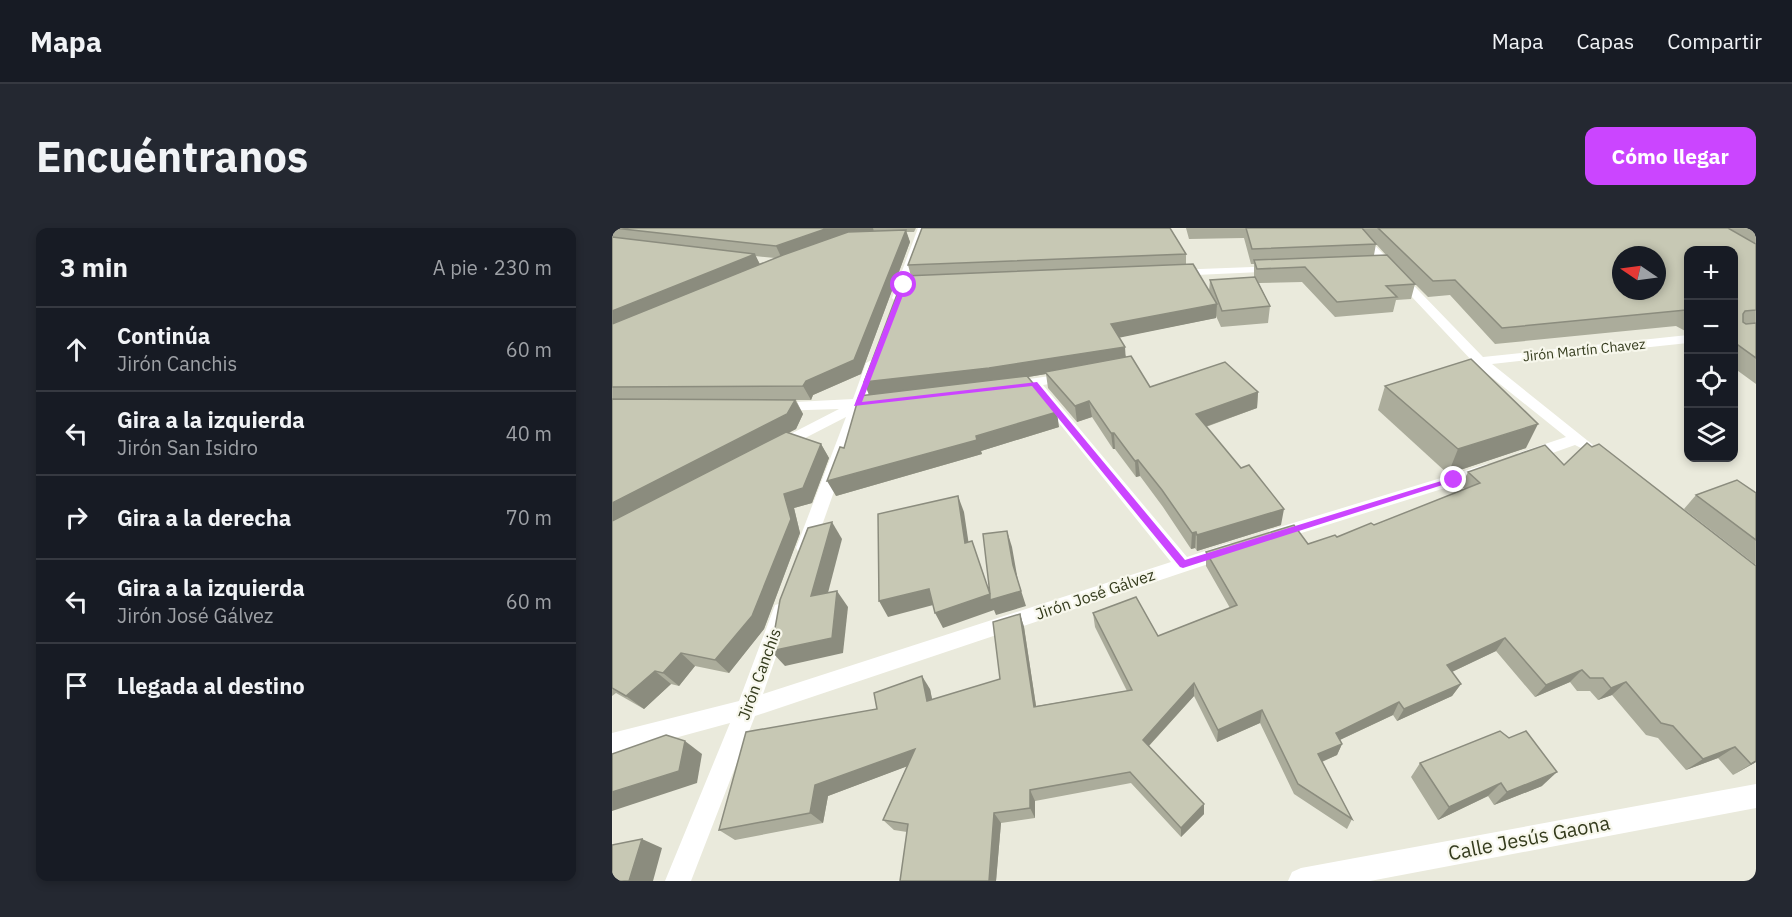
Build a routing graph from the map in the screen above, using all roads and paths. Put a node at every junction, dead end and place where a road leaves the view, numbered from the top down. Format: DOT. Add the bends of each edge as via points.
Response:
graph roads {
  1 [pos="1352,228"];
  2 [pos="917,234"];
  3 [pos="1388,264"];
  4 [pos="1365,265"];
  5 [pos="1294,268"];
  6 [pos="1164,273"];
  7 [pos="891,318"];
  8 [pos="1684,340"];
  9 [pos="878,350"];
  10 [pos="1480,361"];
  11 [pos="1081,375"];
  12 [pos="1034,383"];
  13 [pos="999,388"];
  14 [pos="880,402"];
  15 [pos="857,405"];
  16 [pos="766,408"];
  17 [pos="1577,439"];
  18 [pos="765,454"];
  19 [pos="1596,454"];
  20 [pos="800,562"];
  21 [pos="1183,564"];
  22 [pos="788,596"];
  23 [pos="747,709"];
  24 [pos="612,744"];
  25 [pos="1756,796"];
  26 [pos="678,881"];
  27 [pos="1301,881"];
  1 -- 3 [label="street"];
  2 -- 7 [label="street" via="910,284"];
  3 -- 4 [label="street"];
  3 -- 10 [label="street"];
  5 -- 6 [label="street"];
  8 -- 10 [label="street, Jirón Martín Chavez"];
  9 -- 15 [label="street"];
  10 -- 17 [label="street"];
  11 -- 12 [label="street"];
  12 -- 13 [label="street"];
  12 -- 21 [label="street"];
  14 -- 15 [label="street"];
  15 -- 16 [label="street"];
  15 -- 18 [label="street"];
  15 -- 20 [label="street"];
  17 -- 19 [label="street"];
  17 -- 21 [label="street, Jirón José Gálvez"];
  21 -- 23 [label="street, Jirón José Gálvez"];
  22 -- 23 [label="street, Jirón Canchis"];
  23 -- 24 [label="street, Jirón José Gálvez"];
  23 -- 26 [label="street, Jirón Canchis"];
  25 -- 27 [label="street, Calle Jesús Gaona"];
}
